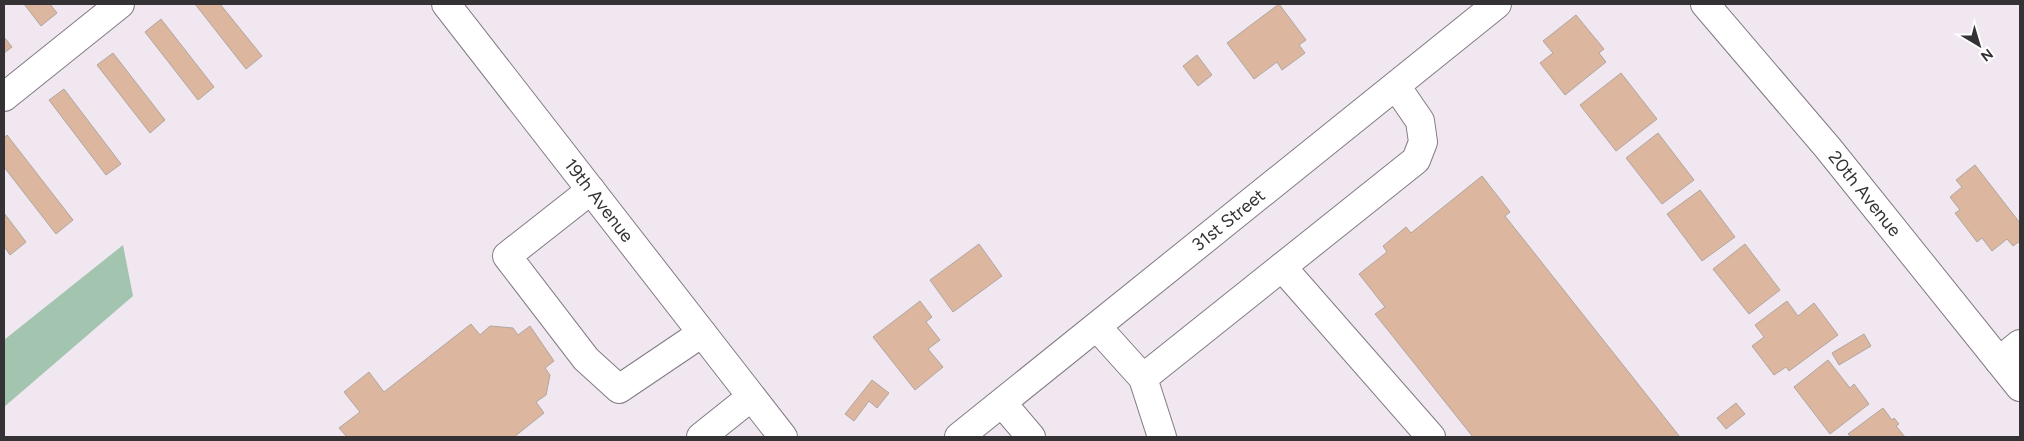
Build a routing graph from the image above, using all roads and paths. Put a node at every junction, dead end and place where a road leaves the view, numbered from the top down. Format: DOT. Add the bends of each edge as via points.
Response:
graph roads {
  1 [pos="120,4"];
  2 [pos="446,4"];
  3 [pos="1498,4"];
  4 [pos="1705,4"];
  5 [pos="1396,86"];
  6 [pos="4,97"];
  7 [pos="591,190"];
  8 [pos="1282,267"];
  9 [pos="1097,327"];
  10 [pos="702,333"];
  11 [pos="2020,344"];
  12 [pos="1999,361"];
  13 [pos="1143,378"];
  14 [pos="2020,387"];
  15 [pos="752,397"];
  16 [pos="1002,403"];
  17 [pos="701,437"];
  18 [pos="783,437"];
  19 [pos="960,437"];
  20 [pos="1031,437"];
  21 [pos="1162,437"];
  22 [pos="1431,437"];
  1 -- 6 [label="street"];
  2 -- 7 [label="street, 19th Avenue"];
  3 -- 5 [label="street, 31st Street"];
  4 -- 12 [label="street, 20th Avenue" via="1828,148"];
  5 -- 8 [label="street" via="1420,122 1423,142 1416,160"];
  5 -- 9 [label="street, 31st Street"];
  7 -- 10 [label="street, 19th Avenue"];
  7 -- 10 [label="street" via="507,256 586,359 619,389"];
  8 -- 13 [label="street"];
  8 -- 22 [label="street"];
  9 -- 13 [label="street"];
  9 -- 16 [label="street, 31st Street"];
  10 -- 15 [label="street, 19th Avenue"];
  11 -- 12 [label="street"];
  12 -- 14 [label="street, 20th Avenue"];
  13 -- 21 [label="street"];
  15 -- 17 [label="street"];
  15 -- 18 [label="street"];
  16 -- 19 [label="street, 31st Street"];
  16 -- 20 [label="street"];
}
